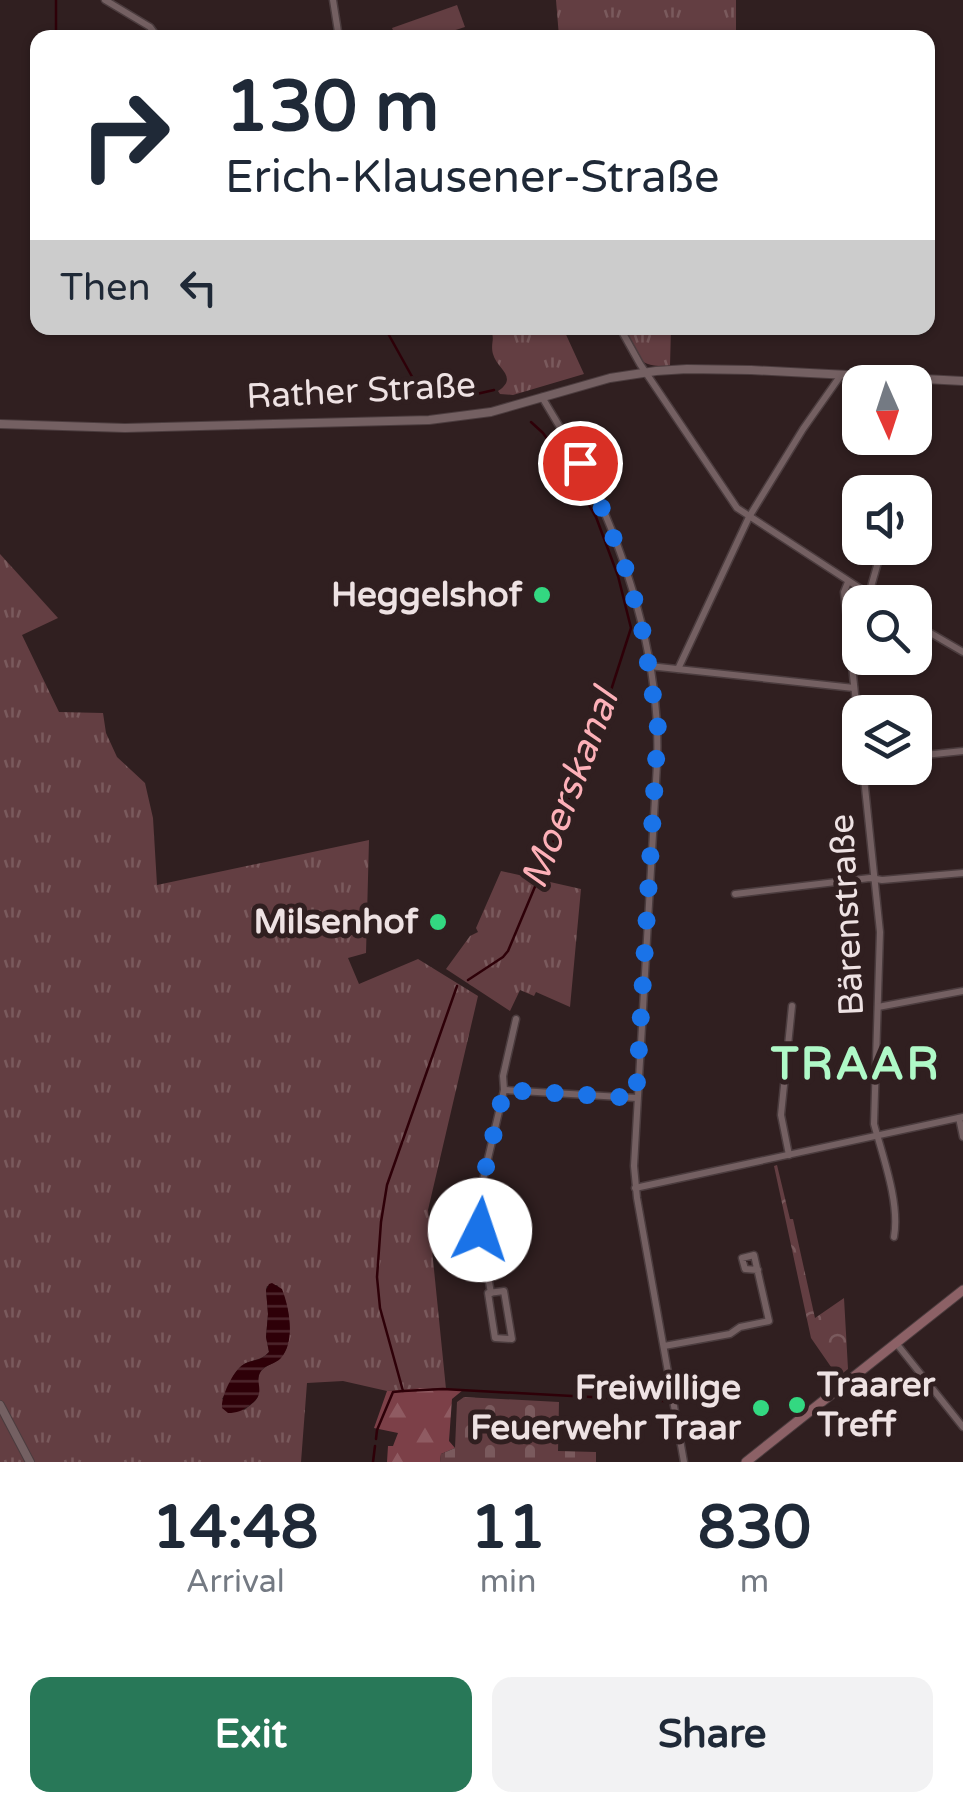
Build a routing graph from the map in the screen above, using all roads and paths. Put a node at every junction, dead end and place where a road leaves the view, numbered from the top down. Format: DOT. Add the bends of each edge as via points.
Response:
graph roads {
  1 [pos="105,0"];
  2 [pos="332,0"];
  3 [pos="152,30"];
  4 [pos="338,30"];
  5 [pos="624,335"];
  6 [pos="645,372"];
  7 [pos="841,375"];
  8 [pos="963,380"];
  9 [pos="542,398"];
  10 [pos="0,424"];
  11 [pos="749,516"];
  12 [pos="848,582"];
  13 [pos="853,585"];
  14 [pos="932,634"];
  15 [pos="963,652"];
  16 [pos="649,666"];
  17 [pos="678,669"];
  18 [pos="854,688"];
  19 [pos="855,695"];
  20 [pos="963,751"];
  21 [pos="932,754"];
  22 [pos="865,785"];
  23 [pos="963,873"];
  24 [pos="876,879"];
  25 [pos="735,894"];
  26 [pos="963,991"];
  27 [pos="792,1006"];
  28 [pos="878,1007"];
  29 [pos="516,1019"];
  30 [pos="504,1090"];
  31 [pos="636,1098"];
  32 [pos="961,1118"];
  33 [pos="877,1136"];
  34 [pos="963,1137"];
  35 [pos="789,1155"];
  36 [pos="635,1188"];
  37 [pos="894,1237"];
  38 [pos="758,1270"];
  39 [pos="963,1290"];
  40 [pos="491,1293"];
  41 [pos="896,1343"];
  42 [pos="664,1346"];
  43 [pos="0,1404"];
  44 [pos="963,1427"];
  45 [pos="30,1462"];
  46 [pos="684,1462"];
  47 [pos="746,1462"];
  1 -- 3 [label="street"];
  2 -- 4 [label="street"];
  5 -- 6 [label="street"];
  6 -- 7 [label="street, Rather Straße"];
  6 -- 9 [label="street, Rather Straße"];
  6 -- 11 [label="street" via="730,499"];
  7 -- 8 [label="street, Rather Straße"];
  7 -- 11 [label="street"];
  9 -- 10 [label="street, Rather Straße" via="430,420 125,428"];
  9 -- 16 [label="street" via="608,520"];
  11 -- 12 [label="street"];
  11 -- 17 [label="street"];
  12 -- 13 [label="street"];
  12 -- 18 [label="street"];
  14 -- 15 [label="street"];
  16 -- 17 [label="street"];
  16 -- 31 [label="street" via="658,745"];
  17 -- 18 [label="street"];
  18 -- 19 [label="street"];
  20 -- 21 [label="street"];
  22 -- 24 [label="street, Bärenstraße"];
  23 -- 24 [label="street"];
  24 -- 25 [label="street"];
  24 -- 28 [label="street, Bärenstraße"];
  26 -- 28 [label="street"];
  27 -- 35 [label="street" via="782,1115"];
  28 -- 33 [label="street, Bärenstraße"];
  29 -- 30 [label="street"];
  30 -- 31 [label="street"];
  30 -- 40 [label="street" via="476,1210"];
  31 -- 36 [label="street"];
  32 -- 33 [label="street"];
  32 -- 34 [label="street"];
  33 -- 35 [label="street"];
  33 -- 37 [label="street, Bärenstraße" via="897,1221"];
  35 -- 36 [label="street"];
  36 -- 42 [label="street"];
  38 -- 42 [label="street" via="769,1321"];
  39 -- 41 [label="main road"];
  40 -- 40 [label="street" via="504,1292 512,1339 495,1338"];
  41 -- 44 [label="street"];
  41 -- 47 [label="main road"];
  42 -- 46 [label="street"];
  43 -- 45 [label="street"];
}
